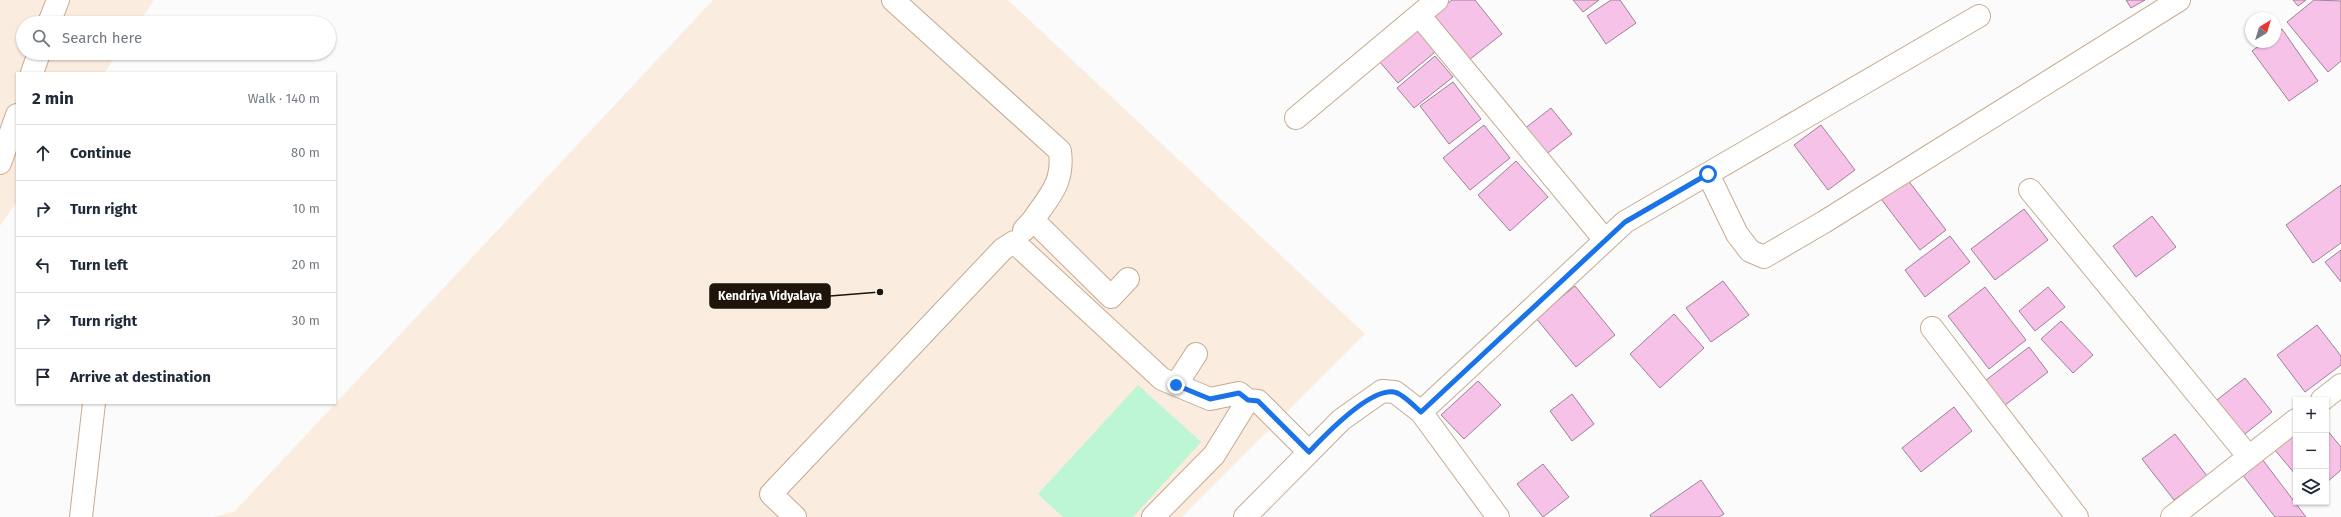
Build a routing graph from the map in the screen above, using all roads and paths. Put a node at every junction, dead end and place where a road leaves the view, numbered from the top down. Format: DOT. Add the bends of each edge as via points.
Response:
graph roads {
  1 [pos="58,0"];
  2 [pos="893,0"];
  3 [pos="1437,0"];
  4 [pos="2179,0"];
  5 [pos="1419,15"];
  6 [pos="52,16"];
  7 [pos="1979,16"];
  8 [pos="37,60"];
  9 [pos="32,72"];
  10 [pos="1296,118"];
  11 [pos="16,119"];
  12 [pos="0,163"];
  13 [pos="1708,174"];
  14 [pos="2030,190"];
  15 [pos="1033,220"];
  16 [pos="1605,240"];
  17 [pos="1014,242"];
  18 [pos="1128,279"];
  19 [pos="1932,328"];
  20 [pos="1196,354"];
  21 [pos="1176,385"];
  22 [pos="2341,385"];
  23 [pos="2326,397"];
  24 [pos="1248,400"];
  25 [pos="94,404"];
  26 [pos="1421,412"];
  27 [pos="2293,422"];
  28 [pos="1309,452"];
  29 [pos="2249,457"];
  30 [pos="81,517"];
  31 [pos="795,517"];
  32 [pos="1153,517"];
  33 [pos="1245,517"];
  34 [pos="1498,517"];
  35 [pos="2077,517"];
  36 [pos="2172,517"];
  1 -- 6 [label="street"];
  2 -- 15 [label="street" via="1060,151 1062,167 1057,185"];
  3 -- 5 [label="street"];
  4 -- 13 [label="street" via="1764,257 1750,252 1737,234"];
  5 -- 10 [label="street"];
  5 -- 16 [label="street"];
  7 -- 13 [label="street"];
  8 -- 9 [label="street"];
  11 -- 12 [label="street"];
  13 -- 16 [label="street" via="1625,222"];
  14 -- 29 [label="street"];
  15 -- 17 [label="street"];
  15 -- 18 [label="street" via="1111,297"];
  16 -- 26 [label="street"];
  17 -- 21 [label="street" via="1162,379"];
  17 -- 31 [label="street" via="1004,249 771,494"];
  19 -- 35 [label="street"];
  20 -- 21 [label="street"];
  21 -- 24 [label="street" via="1210,399 1239,393"];
  22 -- 23 [label="street"];
  24 -- 28 [label="street" via="1258,401"];
  24 -- 32 [label="street" via="1214,455"];
  25 -- 30 [label="street"];
  26 -- 28 [label="street" via="1395,392 1382,392 1341,420"];
  26 -- 34 [label="street"];
  27 -- 29 [label="street"];
  28 -- 33 [label="street"];
  29 -- 36 [label="street"];
}
